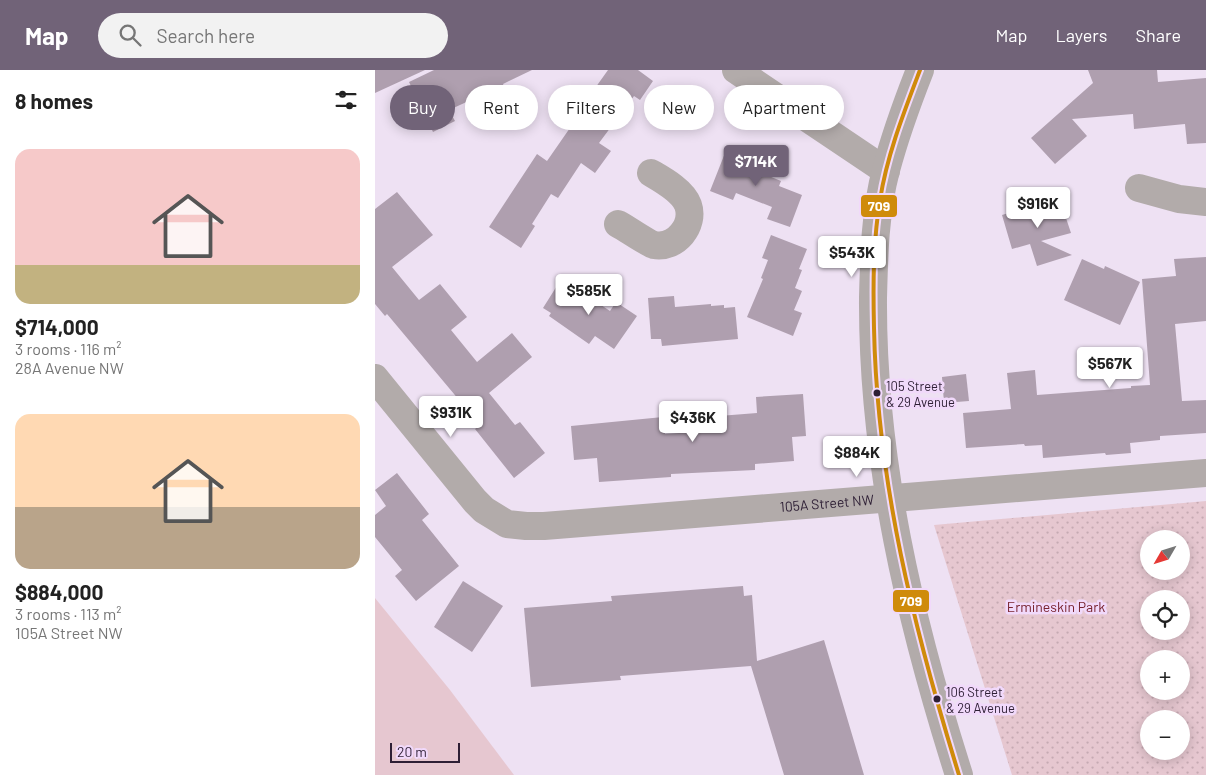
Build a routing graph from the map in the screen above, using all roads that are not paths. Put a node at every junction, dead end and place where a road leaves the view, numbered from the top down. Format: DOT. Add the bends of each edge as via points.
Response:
graph roads {
  1 [pos="736,70"];
  2 [pos="920,70"];
  3 [pos="886,170"];
  4 [pos="651,173"];
  5 [pos="1139,188"];
  6 [pos="1206,202"];
  7 [pos="618,224"];
  8 [pos="375,378"];
  9 [pos="1206,473"];
  10 [pos="889,497"];
  11 [pos="959,775"];
  1 -- 3 [label="street"];
  2 -- 3 [label="street"];
  3 -- 10 [label="street" via="877,223 873,324 877,402"];
  4 -- 7 [label="street" via="674,188 688,205 689,220 681,236 669,244 654,245"];
  5 -- 6 [label="street" via="1179,199"];
  8 -- 10 [label="street, 105A Street NW" via="475,501 507,524 544,526"];
  9 -- 10 [label="street, 105A Street NW"];
  10 -- 11 [label="street" via="917,630"];
}
